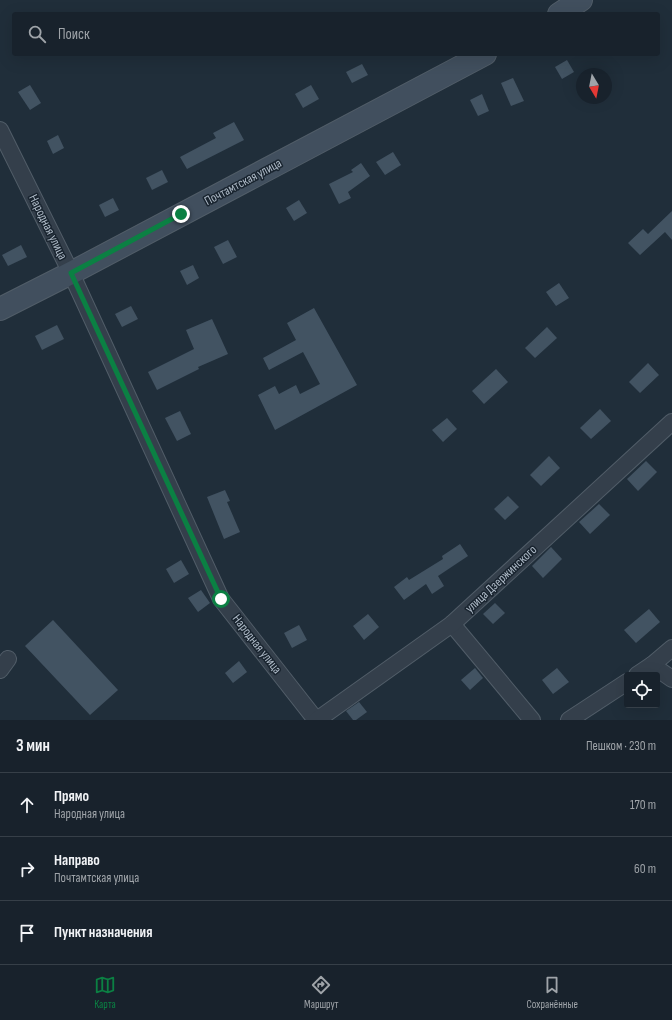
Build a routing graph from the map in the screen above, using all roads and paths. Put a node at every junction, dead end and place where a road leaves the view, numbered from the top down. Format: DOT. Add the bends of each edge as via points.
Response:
graph roads {
  1 [pos="581,0"];
  2 [pos="562,12"];
  3 [pos="481,56"];
  4 [pos="0,130"];
  5 [pos="71,273"];
  6 [pos="0,309"];
  7 [pos="672,422"];
  8 [pos="452,624"];
  9 [pos="672,648"];
  10 [pos="652,665"];
  11 [pos="642,672"];
  12 [pos="672,679"];
  13 [pos="624,684"];
  14 [pos="316,720"];
  15 [pos="532,720"];
  16 [pos="569,720"];
  1 -- 2 [label="street"];
  3 -- 5 [label="street, Почтамтская улица"];
  4 -- 5 [label="street, Народная улица"];
  5 -- 6 [label="street, Почтамтская улица"];
  5 -- 14 [label="street, Народная улица" via="221,599"];
  7 -- 8 [label="street, улица Дзержинского"];
  8 -- 14 [label="street, улица Дзержинского"];
  8 -- 15 [label="street"];
  9 -- 10 [label="street"];
  10 -- 11 [label="street"];
  10 -- 12 [label="street"];
  13 -- 16 [label="street"];
}
